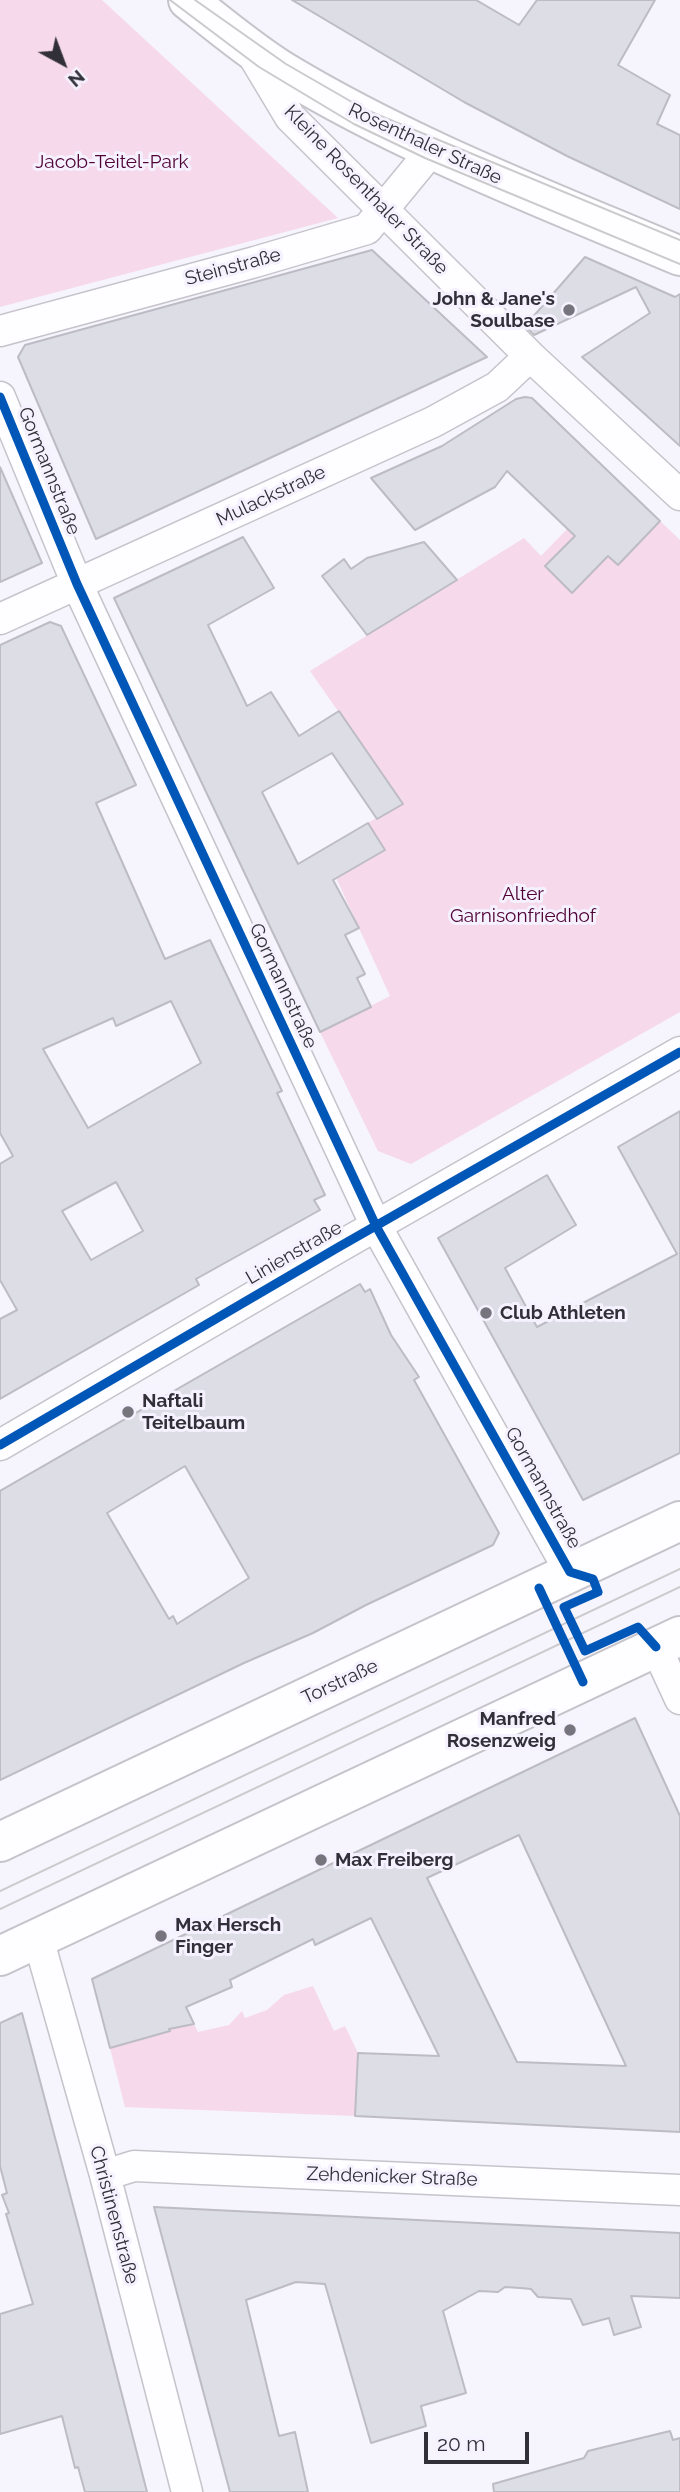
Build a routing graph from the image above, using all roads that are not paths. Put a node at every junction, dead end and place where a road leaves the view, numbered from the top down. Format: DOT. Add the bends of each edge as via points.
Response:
graph roads {
  1 [pos="188,0"];
  2 [pos="249,48"];
  3 [pos="432,150"];
  4 [pos="384,208"];
  5 [pos="680,256"];
  6 [pos="0,331"];
  7 [pos="530,356"];
  8 [pos="0,397"];
  9 [pos="677,485"];
  10 [pos="77,584"];
  11 [pos="0,619"];
  12 [pos="680,1052"];
  13 [pos="376,1226"];
  14 [pos="0,1445"];
  15 [pos="680,1521"];
  16 [pos="570,1573"];
  17 [pos="668,1641"];
  18 [pos="680,1699"];
  19 [pos="0,1842"];
  20 [pos="38,1938"];
  21 [pos="0,1956"];
  22 [pos="104,2175"];
  23 [pos="680,2190"];
  24 [pos="187,2492"];
  1 -- 2 [label="main road, Rosenthaler Straße"];
  2 -- 3 [label="main road, Rosenthaler Straße" via="353,112"];
  2 -- 4 [label="street, Kleine Rosenthaler Straße" via="290,117"];
  3 -- 4 [label="street, Steinstraße"];
  3 -- 5 [label="main road, Rosenthaler Straße"];
  4 -- 6 [label="street, Steinstraße" via="367,229"];
  4 -- 7 [label="street, Kleine Rosenthaler Straße"];
  7 -- 9 [label="street, Kleine Rosenthaler Straße"];
  7 -- 10 [label="street, Mulackstraße" via="497,387 433,422"];
  8 -- 10 [label="street, Gormannstraße"];
  10 -- 11 [label="street, Mulackstraße"];
  10 -- 13 [label="street, Gormannstraße"];
  12 -- 13 [label="street, Linienstraße"];
  13 -- 14 [label="street, Linienstraße"];
  13 -- 16 [label="street, Gormannstraße"];
  15 -- 16 [label="main road, Torstraße"];
  16 -- 19 [label="main road, Torstraße"];
  17 -- 18 [label="street"];
  17 -- 20 [label="main road"];
  20 -- 21 [label="main road"];
  20 -- 22 [label="street, Christinenstraße"];
  22 -- 23 [label="street, Zehdenicker Straße" via="134,2166"];
  22 -- 24 [label="street, Christinenstraße"];
}
